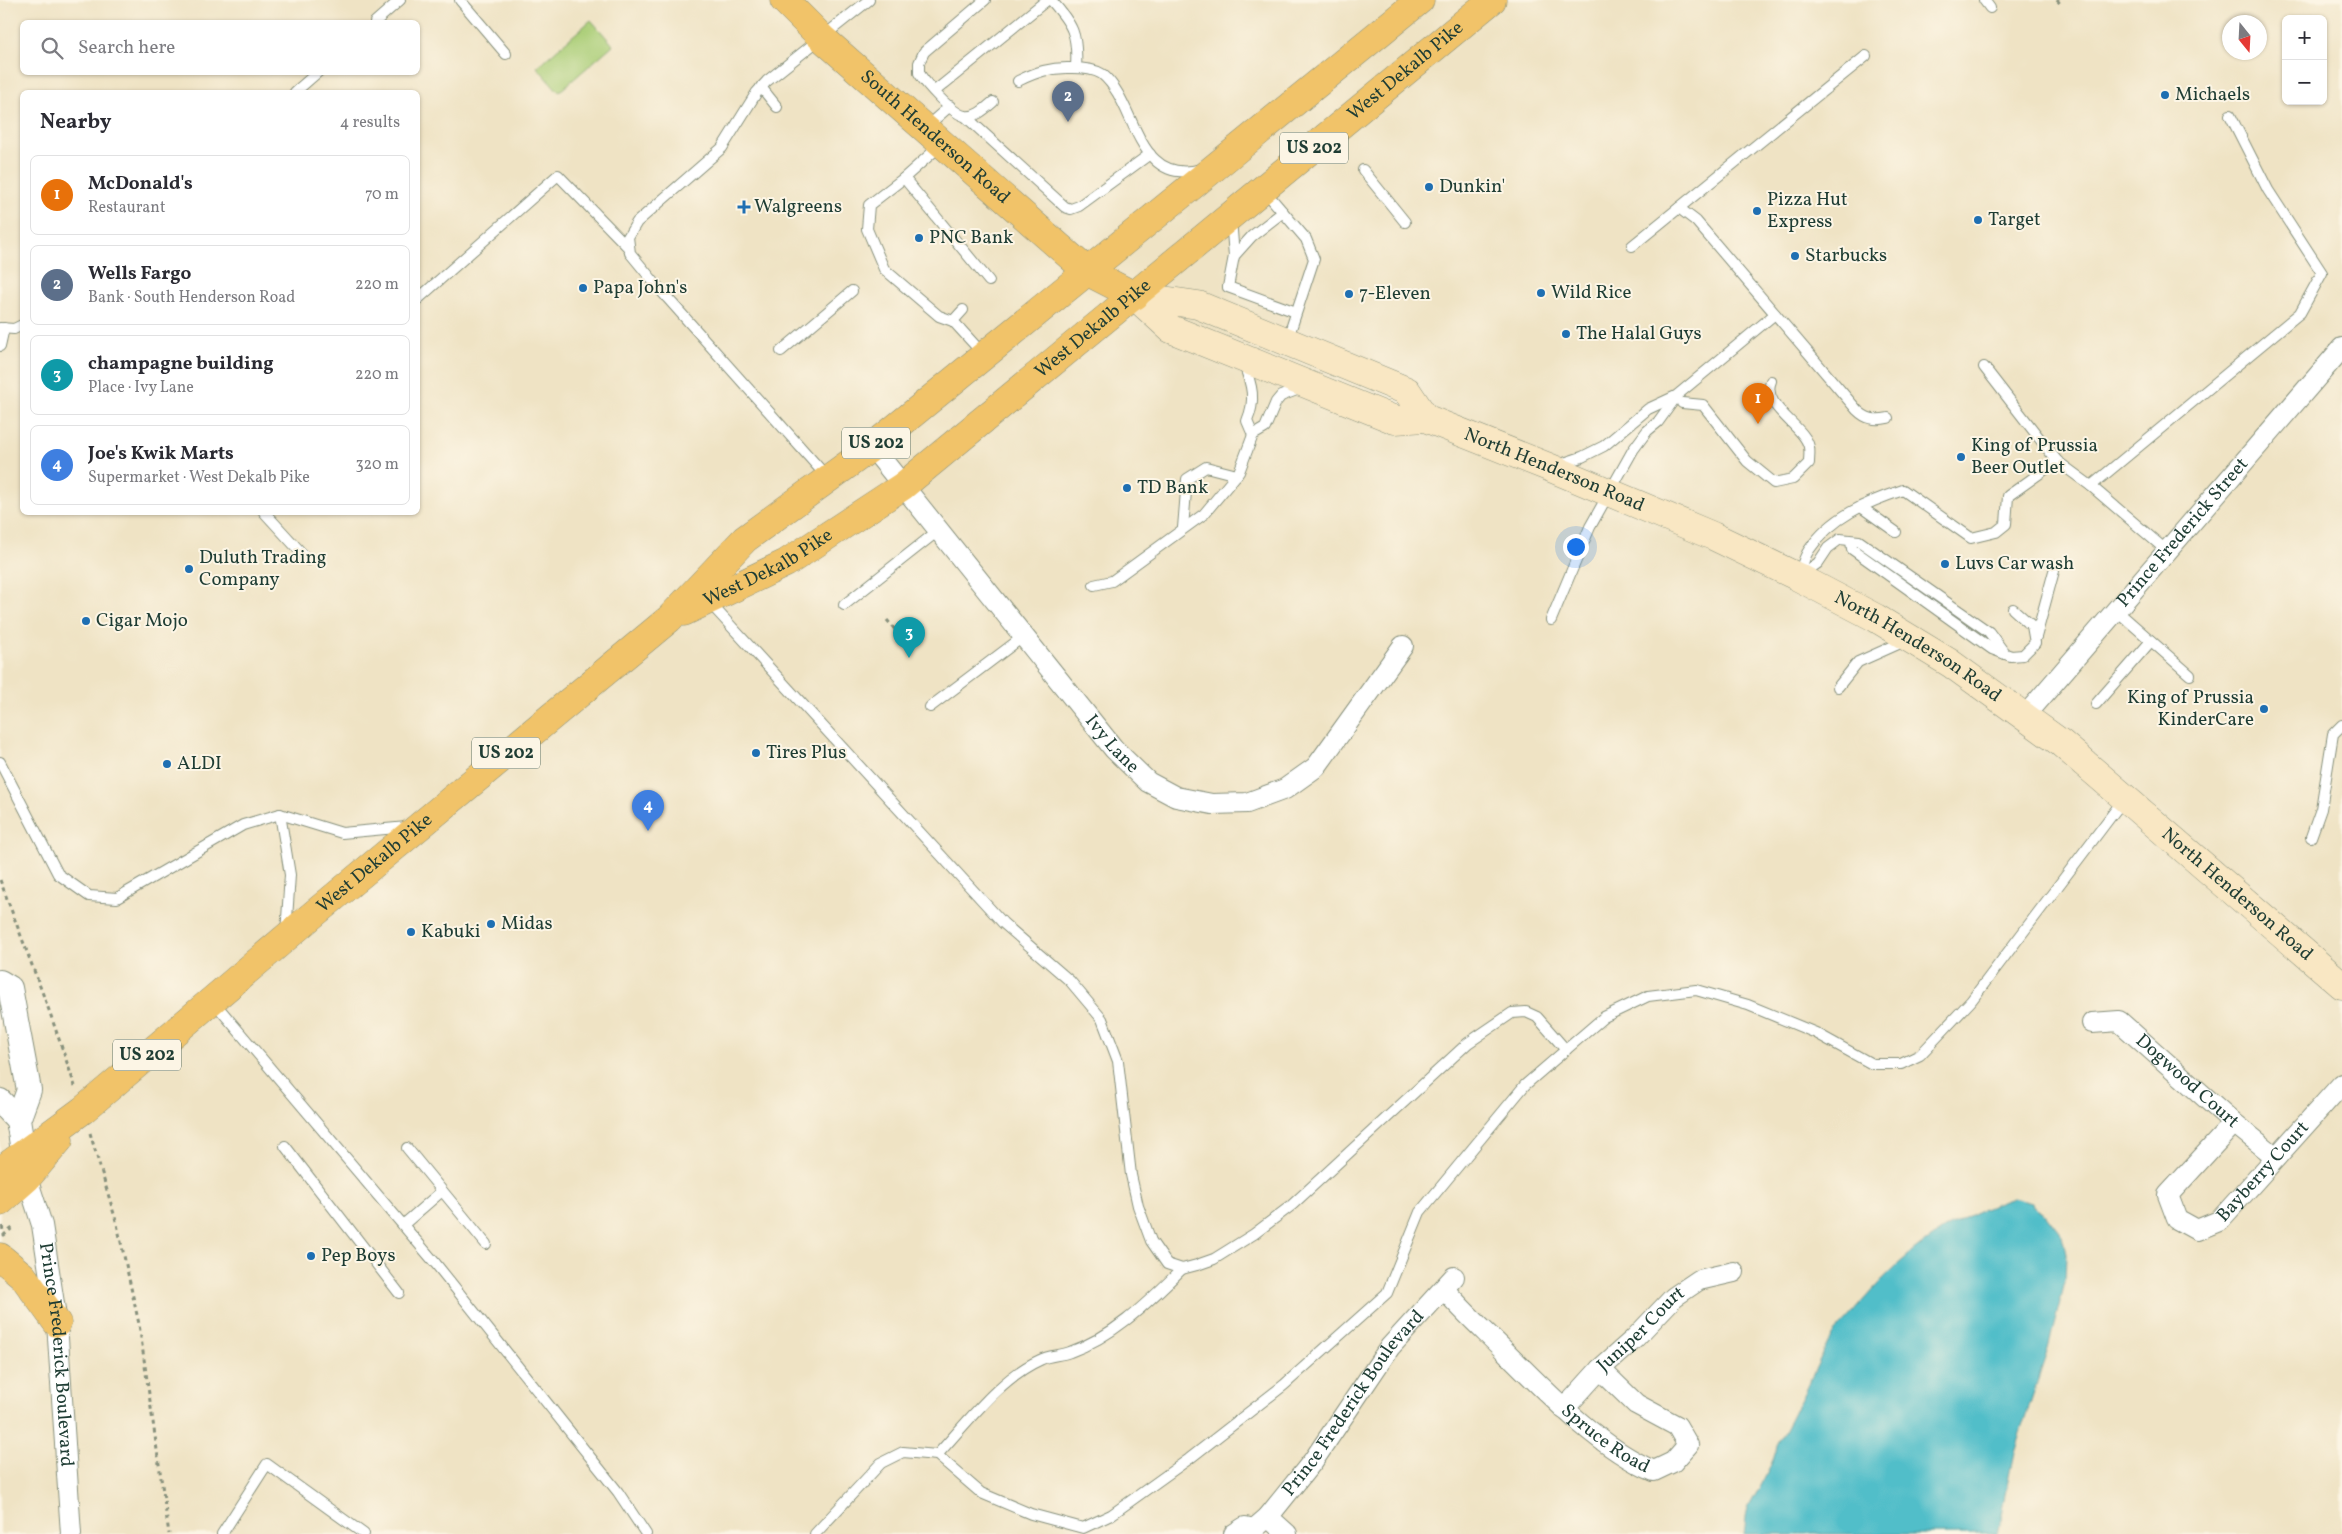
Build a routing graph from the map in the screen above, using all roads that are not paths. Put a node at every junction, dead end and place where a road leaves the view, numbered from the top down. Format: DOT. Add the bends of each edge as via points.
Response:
graph roads {
  1 [pos="400,0"];
  2 [pos="460,0"];
  3 [pos="784,0"];
  4 [pos="869,0"];
  5 [pos="985,0"];
  6 [pos="1049,0"];
  7 [pos="1420,0"];
  8 [pos="1492,0"];
  9 [pos="376,20"];
  10 [pos="822,38"];
  11 [pos="506,54"];
  12 [pos="1866,56"];
  13 [pos="1076,68"];
  14 [pos="315,75"];
  15 [pos="1018,82"];
  16 [pos="761,87"];
  17 [pos="297,90"];
  18 [pos="935,91"];
  19 [pos="994,102"];
  20 [pos="950,106"];
  21 [pos="777,107"];
  22 [pos="2230,115"];
  23 [pos="966,117"];
  24 [pos="934,136"];
  25 [pos="1150,154"];
  26 [pos="1223,162"];
  27 [pos="1363,170"];
  28 [pos="904,178"];
  29 [pos="1264,190"];
  30 [pos="1679,208"];
  31 [pos="1283,212"];
  32 [pos="1231,217"];
  33 [pos="1405,222"];
  34 [pos="1632,246"];
  35 [pos="628,247"];
  36 [pos="1234,256"];
  37 [pos="1088,272"];
  38 [pos="989,281"];
  39 [pos="852,291"];
  40 [pos="1135,296"];
  41 [pos="420,297"];
  42 [pos="963,310"];
  43 [pos="1296,312"];
  44 [pos="1775,314"];
  45 [pos="953,322"];
  46 [pos="20,327"];
  47 [pos="2,328"];
  48 [pos="1286,342"];
  49 [pos="0,346"];
  50 [pos="2342,348"];
  51 [pos="781,350"];
  52 [pos="984,355"];
  53 [pos="1241,357"];
  54 [pos="1984,367"];
  55 [pos="1771,381"];
  56 [pos="1310,385"];
  57 [pos="1679,400"];
  58 [pos="1425,418"];
  59 [pos="1888,418"];
  60 [pos="1253,435"];
  61 [pos="872,446"];
  62 [pos="2056,461"];
  63 [pos="1551,468"];
  64 [pos="1237,475"];
  65 [pos="827,478"];
  66 [pos="903,486"];
  67 [pos="2091,486"];
  68 [pos="1610,492"];
  69 [pos="1861,506"];
  70 [pos="267,515"];
  71 [pos="1183,528"];
  72 [pos="939,530"];
  73 [pos="1896,532"];
  74 [pos="2167,550"];
  75 [pos="308,560"];
  76 [pos="2054,571"];
  77 [pos="1798,577"];
  78 [pos="1094,585"];
  79 [pos="702,595"];
  80 [pos="844,606"];
  81 [pos="2012,609"];
  82 [pos="2116,610"];
  83 [pos="1551,620"];
  84 [pos="1024,636"];
  85 [pos="1910,639"];
  86 [pos="2151,641"];
  87 [pos="2035,643"];
  88 [pos="1403,646"];
  89 [pos="2190,675"];
  90 [pos="1838,686"];
  91 [pos="2096,704"];
  92 [pos="930,707"];
  93 [pos="2024,716"];
  94 [pos="2342,725"];
  95 [pos="0,762"];
  96 [pos="2124,798"];
  97 [pos="280,814"];
  98 [pos="419,826"];
  99 [pos="2312,837"];
  100 [pos="286,937"];
  101 [pos="0,982"];
  102 [pos="2342,985"];
  103 [pos="212,1000"];
  104 [pos="2092,1023"];
  105 [pos="1566,1050"];
  106 [pos="2342,1084"];
  107 [pos="0,1101"];
  108 [pos="18,1120"];
  109 [pos="2234,1122"];
  110 [pos="285,1146"];
  111 [pos="407,1148"];
  112 [pos="2276,1157"];
  113 [pos="25,1166"];
  114 [pos="0,1170"];
  115 [pos="442,1191"];
  116 [pos="1,1214"];
  117 [pos="403,1225"];
  118 [pos="486,1244"];
  119 [pos="0,1257"];
  120 [pos="1182,1269"];
  121 [pos="1734,1272"];
  122 [pos="1449,1283"];
  123 [pos="399,1293"];
  124 [pos="58,1323"];
  125 [pos="1600,1369"];
  126 [pos="1564,1409"];
  127 [pos="937,1455"];
  128 [pos="1259,1527"];
  129 [pos="71,1534"];
  130 [pos="222,1534"];
  131 [pos="364,1534"];
  132 [pos="646,1534"];
  133 [pos="815,1534"];
  134 [pos="1234,1534"];
  135 [pos="1288,1534"];
  1 -- 9 [label="lane"];
  2 -- 11 [label="lane"];
  3 -- 10 [label="main road, South Henderson Road"];
  4 -- 10 [label="lane"];
  5 -- 18 [label="lane" via="924,52 919,62 919,73"];
  6 -- 13 [label="lane" via="1074,30"];
  6 -- 18 [label="lane"];
  7 -- 26 [label="main road, West Dekalb Pike / US 202"];
  8 -- 29 [label="main road, West Dekalb Pike / US 202"];
  10 -- 16 [label="lane"];
  10 -- 24 [label="main road, South Henderson Road"];
  12 -- 30 [label="lane"];
  13 -- 15 [label="lane" via="1046,69"];
  13 -- 25 [label="lane" via="1100,73 1112,84"];
  14 -- 17 [label="lane"];
  16 -- 21 [label="lane"];
  16 -- 35 [label="lane" via="722,148 630,230"];
  18 -- 20 [label="lane"];
  19 -- 23 [label="lane" via="976,115"];
  20 -- 23 [label="lane"];
  20 -- 24 [label="lane"];
  22 -- 67 [label="lane" via="2268,190 2322,274 2300,313"];
  23 -- 25 [label="lane" via="1071,209"];
  24 -- 28 [label="lane"];
  24 -- 37 [label="main road, South Henderson Road"];
  25 -- 26 [label="lane" via="1156,161 1185,172"];
  26 -- 37 [label="main road, West Dekalb Pike / US 202"];
  27 -- 33 [label="lane"];
  28 -- 38 [label="lane"];
  28 -- 45 [label="lane" via="869,205 867,229 884,269 939,316"];
  29 -- 31 [label="lane"];
  29 -- 32 [label="main road, West Dekalb Pike / US 202"];
  30 -- 34 [label="lane"];
  30 -- 44 [label="lane" via="1696,221"];
  31 -- 36 [label="lane" via="1252,236"];
  31 -- 43 [label="lane" via="1306,239 1314,259"];
  32 -- 36 [label="lane"];
  32 -- 40 [label="main road, West Dekalb Pike / US 202"];
  35 -- 41 [label="lane" via="558,175"];
  35 -- 65 [label="lane" via="663,293"];
  36 -- 43 [label="lane" via="1228,287"];
  37 -- 40 [label="main road, North Henderson Road"];
  37 -- 52 [label="main road, West Dekalb Pike / US 202"];
  39 -- 51 [label="lane"];
  40 -- 48 [label="main road, North Henderson Road" via="1198,305"];
  40 -- 53 [label="main road, North Henderson Road" via="1171,329"];
  40 -- 66 [label="main road, West Dekalb Pike / US 202"];
  42 -- 45 [label="lane"];
  43 -- 48 [label="lane"];
  44 -- 57 [label="lane"];
  44 -- 59 [label="lane" via="1857,410 1872,419"];
  45 -- 52 [label="lane"];
  46 -- 47 [label="lane" via="14,330"];
  47 -- 49 [label="lane"];
  48 -- 58 [label="main road, North Henderson Road" via="1407,391"];
  50 -- 74 [label="street, Prince Frederick Street"];
  52 -- 61 [label="main road, West Dekalb Pike / US 202"];
  53 -- 56 [label="main road, North Henderson Road"];
  53 -- 60 [label="lane" via="1253,393 1248,421"];
  54 -- 62 [label="lane"];
  55 -- 57 [label="lane" via="1768,387 1771,401 1809,446 1809,463 1793,478 1774,483 1747,461 1703,405"];
  56 -- 58 [label="main road, North Henderson Road" via="1395,420"];
  56 -- 60 [label="lane" via="1281,396 1265,428"];
  57 -- 63 [label="lane" via="1648,409 1594,451"];
  57 -- 68 [label="lane" via="1647,431"];
  58 -- 63 [label="main road, North Henderson Road"];
  60 -- 64 [label="lane"];
  61 -- 65 [label="main road, West Dekalb Pike / US 202"];
  61 -- 66 [label="street, Ivy Lane"];
  62 -- 67 [label="lane"];
  62 -- 69 [label="lane" via="2008,496 2006,524 1996,532 1971,538 1903,490"];
  63 -- 68 [label="main road, North Henderson Road"];
  64 -- 71 [label="lane" via="1204,514"];
  64 -- 71 [label="lane" via="1206,467 1187,480"];
  65 -- 79 [label="main road, West Dekalb Pike / US 202" via="745,538"];
  66 -- 72 [label="street, Ivy Lane"];
  66 -- 79 [label="main road, West Dekalb Pike / US 202" via="786,563"];
  67 -- 74 [label="lane"];
  68 -- 77 [label="main road, North Henderson Road"];
  68 -- 83 [label="lane" via="1590,527"];
  69 -- 73 [label="lane"];
  69 -- 77 [label="lane" via="1836,520 1808,550"];
  70 -- 75 [label="lane"];
  71 -- 78 [label="lane" via="1112,581"];
  72 -- 80 [label="lane"];
  72 -- 84 [label="street, Ivy Lane"];
  74 -- 82 [label="street, Prince Frederick Street"];
  76 -- 87 [label="lane"];
  77 -- 85 [label="main road, North Henderson Road"];
  77 -- 87 [label="lane" via="1818,563 1828,548 1840,539 1859,541 1989,632 2005,654 2024,655"];
  79 -- 98 [label="main road, West Dekalb Pike / US 202"];
  79 -- 120 [label="lane" via="1003,924 1070,982 1102,1019 1118,1061 1131,1175 1138,1206 1151,1241 1167,1264"];
  81 -- 87 [label="lane" via="2032,626"];
  82 -- 86 [label="lane"];
  82 -- 93 [label="street, Prince Frederick Street"];
  84 -- 88 [label="street, Ivy Lane" via="1114,749 1148,782 1176,797 1212,804 1247,803 1284,789 1316,767"];
  84 -- 92 [label="lane"];
  85 -- 90 [label="lane" via="1858,662"];
  85 -- 93 [label="main road, North Henderson Road" via="1950,663"];
  86 -- 89 [label="lane"];
  86 -- 91 [label="lane"];
  93 -- 96 [label="main road, North Henderson Road"];
  94 -- 99 [label="lane" via="2333,734 2321,809"];
  95 -- 97 [label="lane" via="58,874 89,896 117,898 243,825"];
  96 -- 102 [label="main road, North Henderson Road"];
  96 -- 105 [label="lane" via="1971,1001 1920,1055 1901,1064 1872,1064 1816,1033 1748,1005 1696,990 1648,996 1604,1018"];
  97 -- 98 [label="lane" via="342,833"];
  97 -- 100 [label="lane" via="290,875"];
  98 -- 100 [label="main road, West Dekalb Pike / US 202"];
  100 -- 103 [label="main road, West Dekalb Pike / US 202"];
  101 -- 108 [label="street" via="10,988 29,1090"];
  103 -- 113 [label="main road, West Dekalb Pike / US 202" via="83,1110"];
  103 -- 117 [label="lane"];
  104 -- 109 [label="street, Dogwood Court" via="2120,1021"];
  105 -- 120 [label="lane" via="1537,1017 1526,1012 1512,1013 1468,1043 1254,1234 1214,1259"];
  105 -- 127 [label="lane" via="1525,1085 1420,1212 1387,1293 1284,1385 1111,1515 1083,1528 1031,1514 981,1493"];
  106 -- 112 [label="street, Bayberry Court"];
  107 -- 108 [label="street"];
  108 -- 113 [label="street"];
  109 -- 112 [label="street, Dogwood Court"];
  109 -- 112 [label="street, Bayberry Court" via="2168,1195 2177,1219 2197,1230 2219,1221"];
  110 -- 123 [label="lane"];
  111 -- 115 [label="lane"];
  113 -- 114 [label="main road, West Dekalb Pike / US 202"];
  113 -- 116 [label="main road, West Dekalb Pike / US 202"];
  113 -- 124 [label="street, Prince Frederick Boulevard" via="42,1225"];
  115 -- 117 [label="lane"];
  115 -- 118 [label="lane"];
  117 -- 132 [label="lane" via="618,1492"];
  119 -- 124 [label="main road" via="23,1276"];
  120 -- 127 [label="lane" via="1137,1313 1108,1334 1070,1352 1040,1359 1013,1377"];
  121 -- 125 [label="street, Juniper Court" via="1699,1280 1674,1297"];
  122 -- 126 [label="street, Spruce Road" via="1461,1310"];
  122 -- 128 [label="street, Prince Frederick Boulevard" via="1390,1347 1313,1461"];
  124 -- 129 [label="street, Prince Frederick Boulevard"];
  125 -- 126 [label="street, Juniper Court"];
  125 -- 126 [label="street, Spruce Road" via="1636,1404 1677,1426 1688,1446 1673,1462 1654,1471 1635,1463"];
  127 -- 133 [label="lane" via="903,1452 881,1463"];
  128 -- 134 [label="street" via="1245,1527"];
  128 -- 135 [label="street"];
  130 -- 131 [label="lane" via="267,1464"];
}
